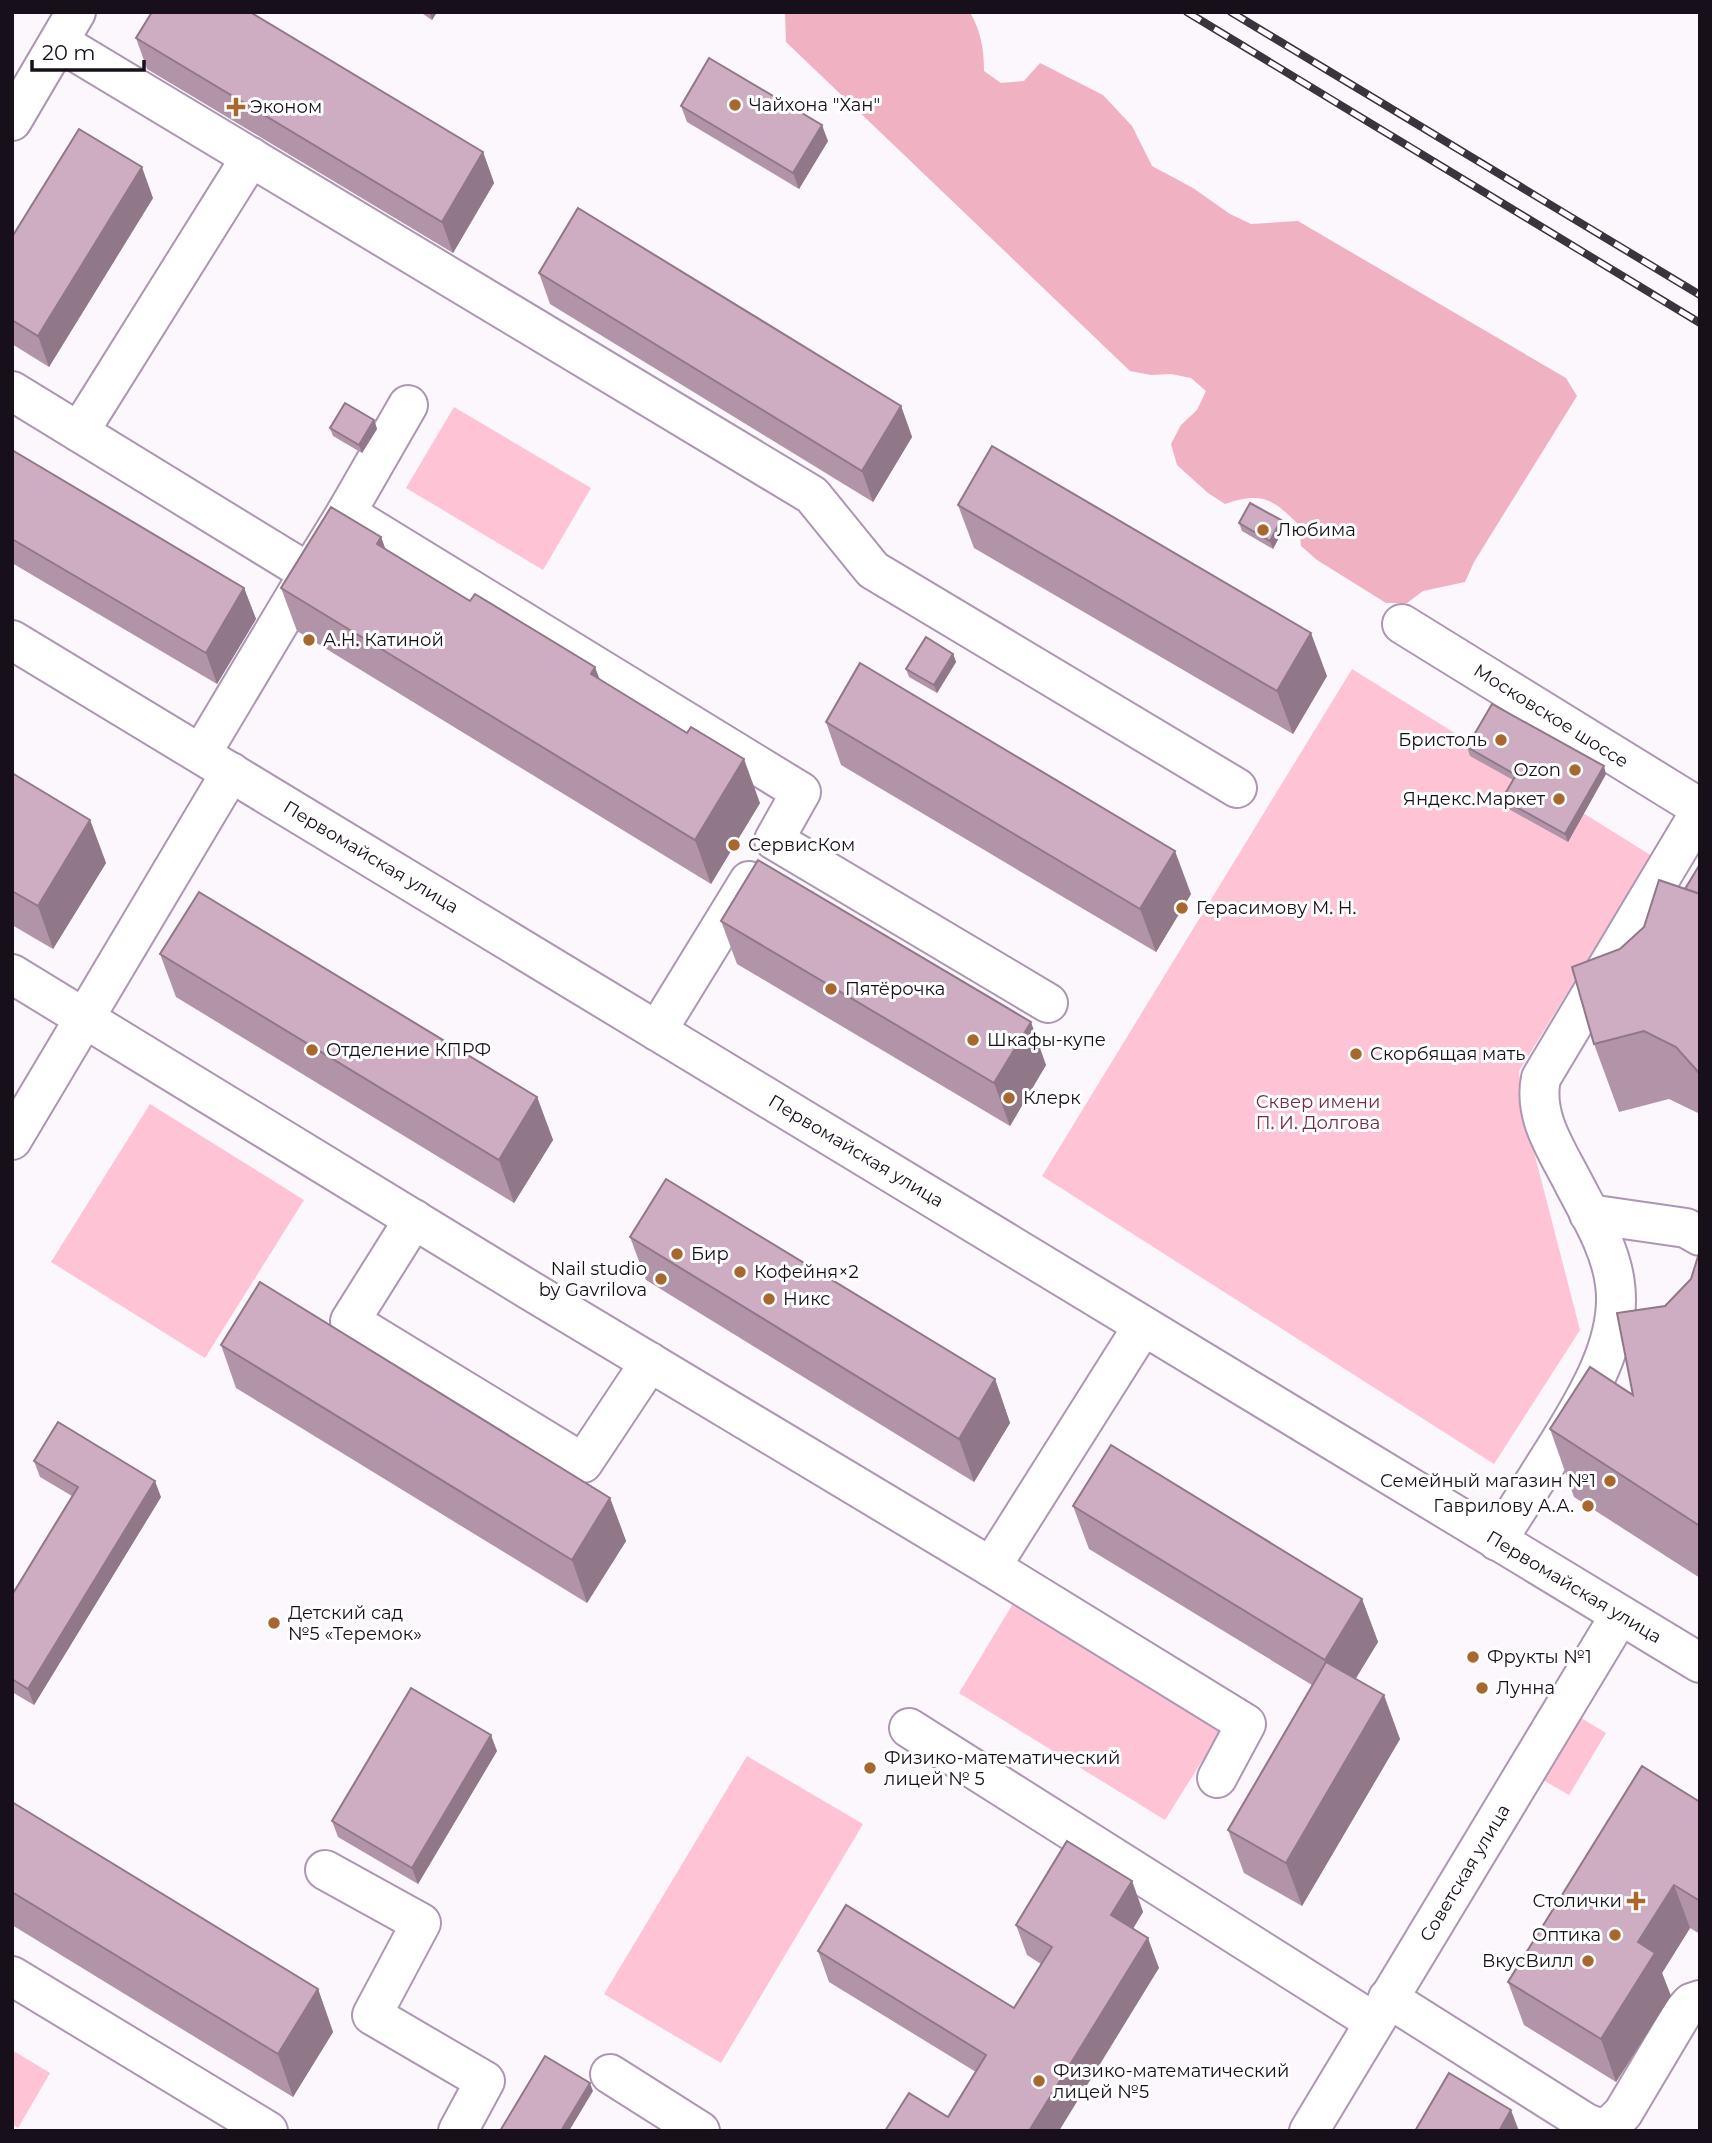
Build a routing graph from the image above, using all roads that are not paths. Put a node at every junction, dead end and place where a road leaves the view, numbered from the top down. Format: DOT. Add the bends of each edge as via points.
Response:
graph roads {
  1 [pos="68,27"];
  2 [pos="12,121"];
  3 [pos="251,157"];
  4 [pos="12,391"];
  5 [pos="408,405"];
  6 [pos="79,432"];
  7 [pos="346,513"];
  8 [pos="309,573"];
  9 [pos="1402,624"];
  10 [pos="12,639"];
  11 [pos="216,763"];
  12 [pos="1237,788"];
  13 [pos="1700,810"];
  14 [pos="774,840"];
  15 [pos="12,974"];
  16 [pos="1048,1003"];
  17 [pos="85,1018"];
  18 [pos="657,1031"];
  19 [pos="12,1140"];
  20 [pos="1589,1214"];
  21 [pos="414,1219"];
  22 [pos="1695,1227"];
  23 [pos="1143,1326"];
  24 [pos="650,1362"];
  25 [pos="1497,1541"];
  26 [pos="991,1567"];
  27 [pos="1620,1615"];
  28 [pos="1700,1663"];
  29 [pos="909,1728"];
  30 [pos="1217,1778"];
  31 [pos="325,1870"];
  32 [pos="12,1976"];
  33 [pos="1700,2000"];
  34 [pos="1381,2010"];
  35 [pos="610,2074"];
  36 [pos="1583,2127"];
  37 [pos="268,2131"];
  38 [pos="458,2131"];
  39 [pos="700,2131"];
  40 [pos="1309,2131"];
  1 -- 2 [label="main road"];
  1 -- 3 [label="main road"];
  3 -- 6 [label="main road"];
  3 -- 12 [label="main road" via="812,495 873,570"];
  4 -- 6 [label="main road"];
  5 -- 7 [label="main road"];
  6 -- 8 [label="main road"];
  7 -- 8 [label="main road"];
  7 -- 14 [label="main road" via="801,792"];
  8 -- 11 [label="main road"];
  9 -- 13 [label="main road, Московское шоссе"];
  10 -- 11 [label="main road, Первомайская улица"];
  11 -- 17 [label="main road"];
  11 -- 18 [label="main road, Первомайская улица"];
  13 -- 20 [label="main road" via="1541,1078 1538,1090 1543,1122"];
  14 -- 16 [label="main road"];
  14 -- 18 [label="main road"];
  15 -- 17 [label="main road"];
  17 -- 19 [label="main road"];
  17 -- 21 [label="main road"];
  18 -- 23 [label="main road, Первомайская улица"];
  20 -- 22 [label="main road"];
  20 -- 25 [label="main road" via="1614,1275 1613,1327 1579,1410"];
  21 -- 24 [label="main road"];
  21 -- 24 [label="main road" via="350,1321 536,1435 583,1463"];
  23 -- 25 [label="main road, Первомайская улица"];
  23 -- 26 [label="main road"];
  24 -- 26 [label="main road"];
  25 -- 27 [label="main road, Первомайская улица"];
  26 -- 30 [label="main road" via="1247,1724"];
  27 -- 28 [label="main road, Первомайская улица"];
  27 -- 34 [label="main road, Советская улица"];
  29 -- 34 [label="main road"];
  31 -- 38 [label="main road" via="421,1923 372,2015 485,2081"];
  32 -- 37 [label="main road"];
  33 -- 36 [label="main road" via="1683,2012 1614,2123 1601,2129"];
  34 -- 36 [label="main road"];
  34 -- 40 [label="main road, Советская улица"];
  35 -- 39 [label="main road"];
}
